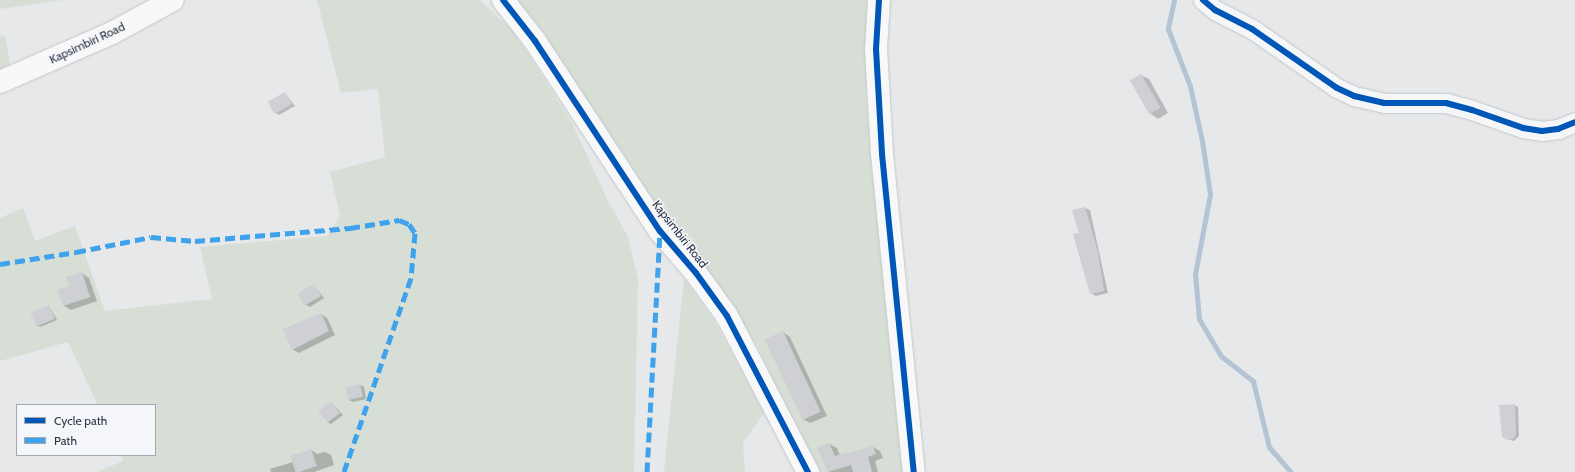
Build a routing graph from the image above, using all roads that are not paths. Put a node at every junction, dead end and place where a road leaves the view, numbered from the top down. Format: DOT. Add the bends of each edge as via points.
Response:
graph roads {
  1 [pos="173,0"];
  2 [pos="503,0"];
  3 [pos="879,0"];
  4 [pos="1204,0"];
  5 [pos="0,82"];
  6 [pos="1575,122"];
  7 [pos="808,472"];
  8 [pos="914,472"];
  1 -- 5 [label="street, Kapsimbiri Road" via="112,33"];
  2 -- 7 [label="street, Kapsimbiri Road" via="535,41 660,231 696,273 727,316"];
  3 -- 8 [label="street" via="876,49 882,154"];
  4 -- 6 [label="street" via="1214,10 1252,29 1337,88 1354,96 1384,103 1446,103 1523,128 1542,131 1558,129"];
}
